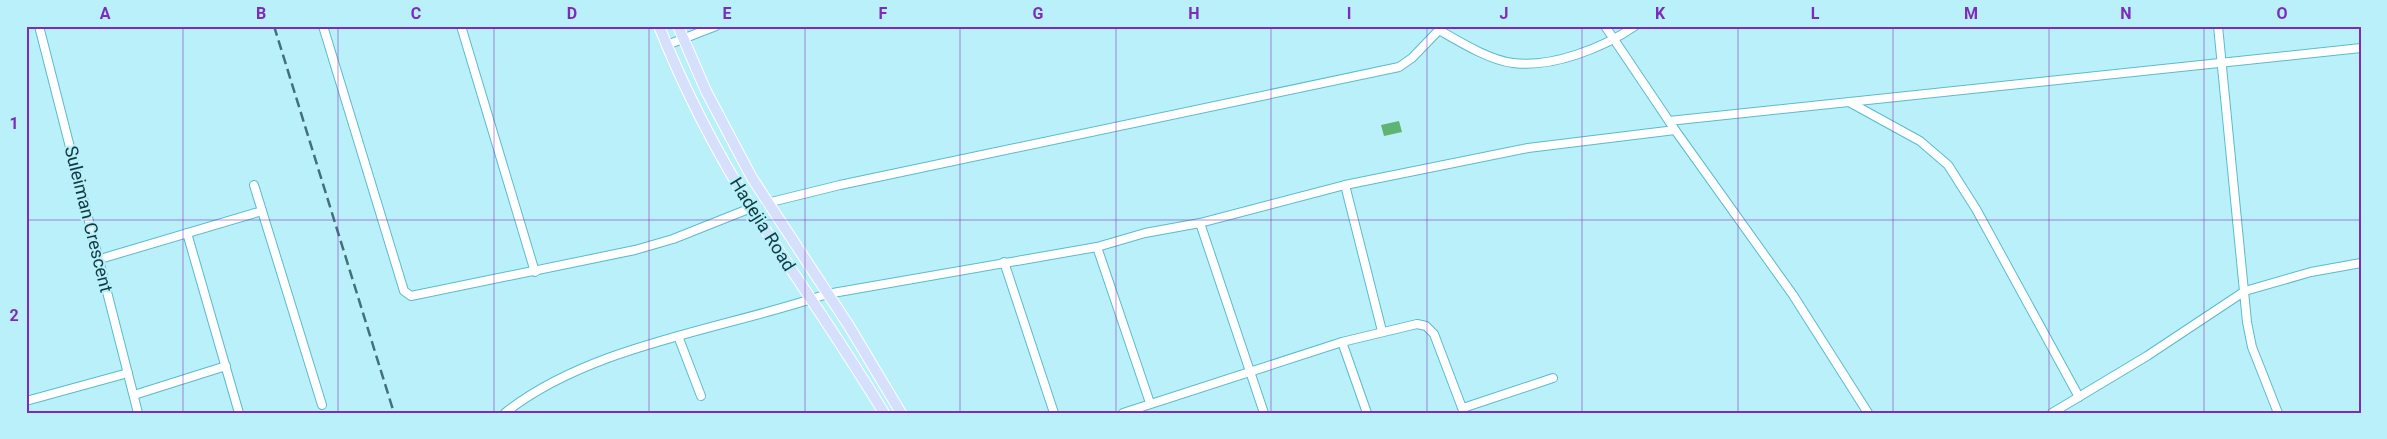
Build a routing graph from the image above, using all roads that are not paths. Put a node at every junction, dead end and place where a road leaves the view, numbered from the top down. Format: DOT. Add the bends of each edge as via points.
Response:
graph roads {
  1 [pos="39,26"];
  2 [pos="323,26"];
  3 [pos="461,26"];
  4 [pos="659,26"];
  5 [pos="678,26"];
  6 [pos="716,26"];
  7 [pos="1606,26"];
  8 [pos="1635,26"];
  9 [pos="2218,26"];
  10 [pos="1436,28"];
  11 [pos="683,38"];
  12 [pos="1615,40"];
  13 [pos="667,45"];
  14 [pos="2361,48"];
  15 [pos="2222,64"];
  16 [pos="1849,102"];
  17 [pos="1669,121"];
  18 [pos="1675,130"];
  19 [pos="254,185"];
  20 [pos="1345,185"];
  21 [pos="767,203"];
  22 [pos="752,208"];
  23 [pos="262,211"];
  24 [pos="1200,223"];
  25 [pos="187,233"];
  26 [pos="1097,247"];
  27 [pos="100,260"];
  28 [pos="1004,262"];
  29 [pos="2361,263"];
  30 [pos="535,272"];
  31 [pos="2245,291"];
  32 [pos="827,294"];
  33 [pos="811,299"];
  34 [pos="1382,331"];
  35 [pos="678,336"];
  36 [pos="1342,342"];
  37 [pos="226,366"];
  38 [pos="1250,372"];
  39 [pos="128,373"];
  40 [pos="1553,378"];
  41 [pos="134,395"];
  42 [pos="701,396"];
  43 [pos="2079,397"];
  44 [pos="26,401"];
  45 [pos="1150,403"];
  46 [pos="322,405"];
  47 [pos="1463,410"];
  48 [pos="138,413"];
  49 [pos="239,413"];
  50 [pos="506,413"];
  51 [pos="884,413"];
  52 [pos="901,413"];
  53 [pos="1054,413"];
  54 [pos="1123,413"];
  55 [pos="1264,413"];
  56 [pos="1367,413"];
  57 [pos="1868,413"];
  58 [pos="2052,413"];
  59 [pos="2278,413"];
  1 -- 27 [label="street, Suleiman Crescent"];
  2 -- 30 [label="street" via="404,291 411,296"];
  3 -- 30 [label="street"];
  4 -- 13 [label="main road, Hadejia Road"];
  5 -- 11 [label="main road, Hadejia Road"];
  6 -- 11 [label="street"];
  7 -- 12 [label="street"];
  8 -- 12 [label="street"];
  9 -- 15 [label="street"];
  10 -- 12 [label="street" via="1469,47 1510,63 1532,64 1569,56"];
  10 -- 21 [label="street" via="1412,58 1399,67"];
  11 -- 13 [label="street"];
  11 -- 21 [label="main road, Hadejia Road" via="725,130"];
  12 -- 17 [label="street"];
  13 -- 22 [label="main road, Hadejia Road" via="707,128"];
  14 -- 15 [label="street"];
  15 -- 16 [label="street"];
  15 -- 31 [label="street"];
  16 -- 17 [label="street"];
  16 -- 43 [label="street" via="1920,140 1948,165 1976,209"];
  17 -- 18 [label="street"];
  18 -- 20 [label="street" via="1528,148"];
  18 -- 57 [label="street" via="1793,295"];
  19 -- 23 [label="street"];
  20 -- 24 [label="street"];
  20 -- 34 [label="street"];
  21 -- 32 [label="main road, Hadejia Road"];
  22 -- 30 [label="street" via="636,250"];
  22 -- 33 [label="main road, Hadejia Road"];
  23 -- 25 [label="street"];
  23 -- 46 [label="street"];
  24 -- 26 [label="street" via="1145,233"];
  24 -- 38 [label="street"];
  25 -- 27 [label="street"];
  25 -- 37 [label="street"];
  26 -- 28 [label="street"];
  26 -- 45 [label="street"];
  27 -- 39 [label="street, Suleiman Crescent"];
  28 -- 32 [label="street"];
  28 -- 53 [label="street"];
  29 -- 31 [label="street" via="2311,272"];
  31 -- 43 [label="street"];
  31 -- 59 [label="street" via="2252,347"];
  32 -- 33 [label="street"];
  32 -- 52 [label="main road, Hadejia Road"];
  33 -- 35 [label="street"];
  33 -- 51 [label="main road, Hadejia Road"];
  34 -- 36 [label="street"];
  34 -- 47 [label="street" via="1416,324 1426,326 1434,334"];
  35 -- 42 [label="street"];
  35 -- 50 [label="street" via="559,377 526,396"];
  36 -- 38 [label="street"];
  36 -- 56 [label="street"];
  37 -- 41 [label="street"];
  37 -- 49 [label="street"];
  38 -- 45 [label="street"];
  38 -- 55 [label="street"];
  39 -- 41 [label="street, Suleiman Crescent"];
  39 -- 44 [label="street"];
  40 -- 47 [label="street"];
  41 -- 48 [label="street, Suleiman Crescent"];
  43 -- 58 [label="street"];
  45 -- 54 [label="street"];
}
